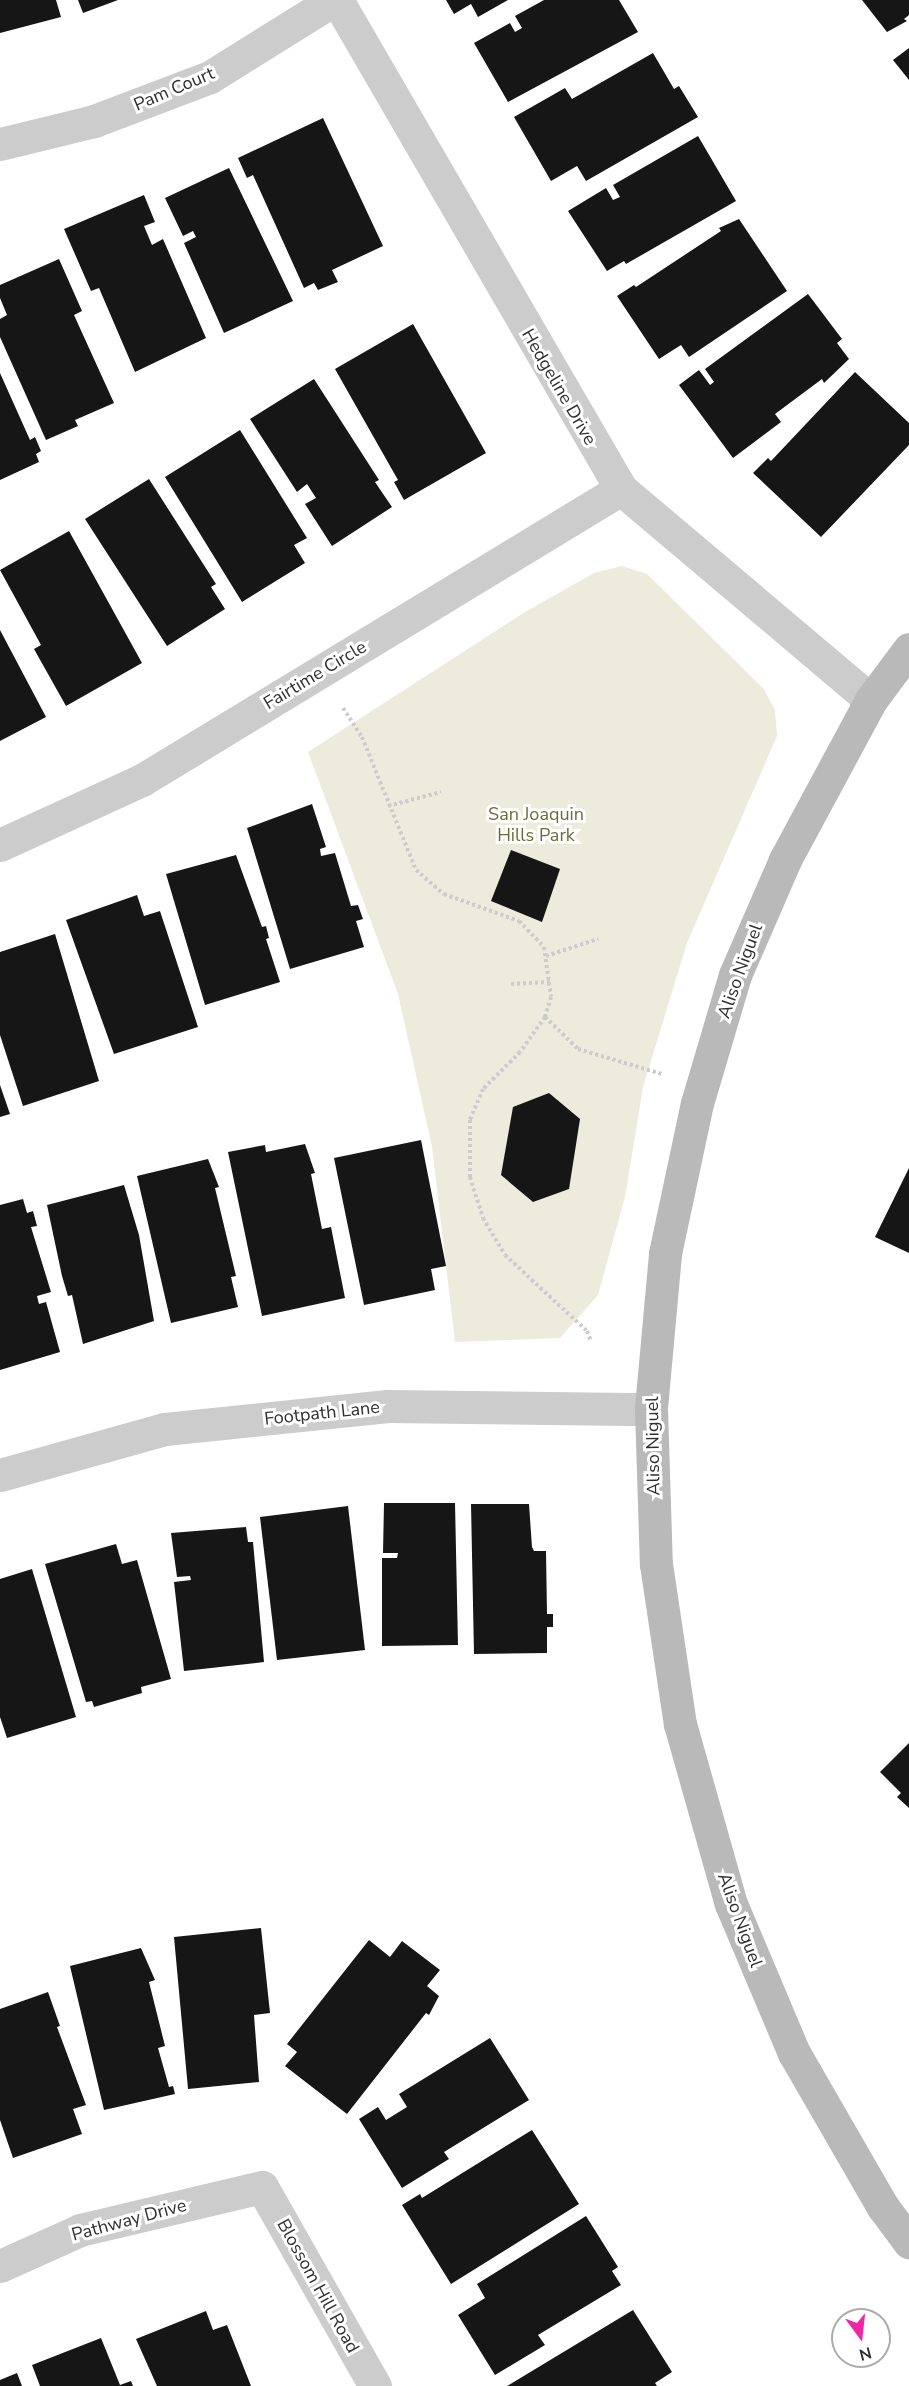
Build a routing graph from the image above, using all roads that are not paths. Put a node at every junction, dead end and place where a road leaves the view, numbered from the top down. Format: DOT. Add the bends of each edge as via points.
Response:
graph roads {
  1 [pos="335,0"];
  2 [pos="0,144"];
  3 [pos="621,489"];
  4 [pos="909,649"];
  5 [pos="871,700"];
  6 [pos="0,844"];
  7 [pos="651,1409"];
  8 [pos="0,1475"];
  9 [pos="262,2187"];
  10 [pos="909,2242"];
  11 [pos="0,2266"];
  12 [pos="375,2386"];
  1 -- 2 [label="street, Pam Court" via="210,77 94,121"];
  1 -- 3 [label="street, Hedgeline Drive"];
  3 -- 5 [label="street, Hedgeline Drive"];
  3 -- 6 [label="street, Fairtime Circle" via="142,780"];
  4 -- 5 [label="street, Aliso Niguel"];
  5 -- 7 [label="street, Aliso Niguel" via="785,860 735,975 703,1084 665,1254"];
  7 -- 8 [label="street, Footpath Lane" via="388,1406 165,1429"];
  7 -- 10 [label="street, Aliso Niguel" via="656,1564 680,1724 731,1904 794,2054 883,2207"];
  9 -- 11 [label="street, Pathway Drive" via="80,2230"];
  9 -- 12 [label="street, Blossom Hill Road"];
}
